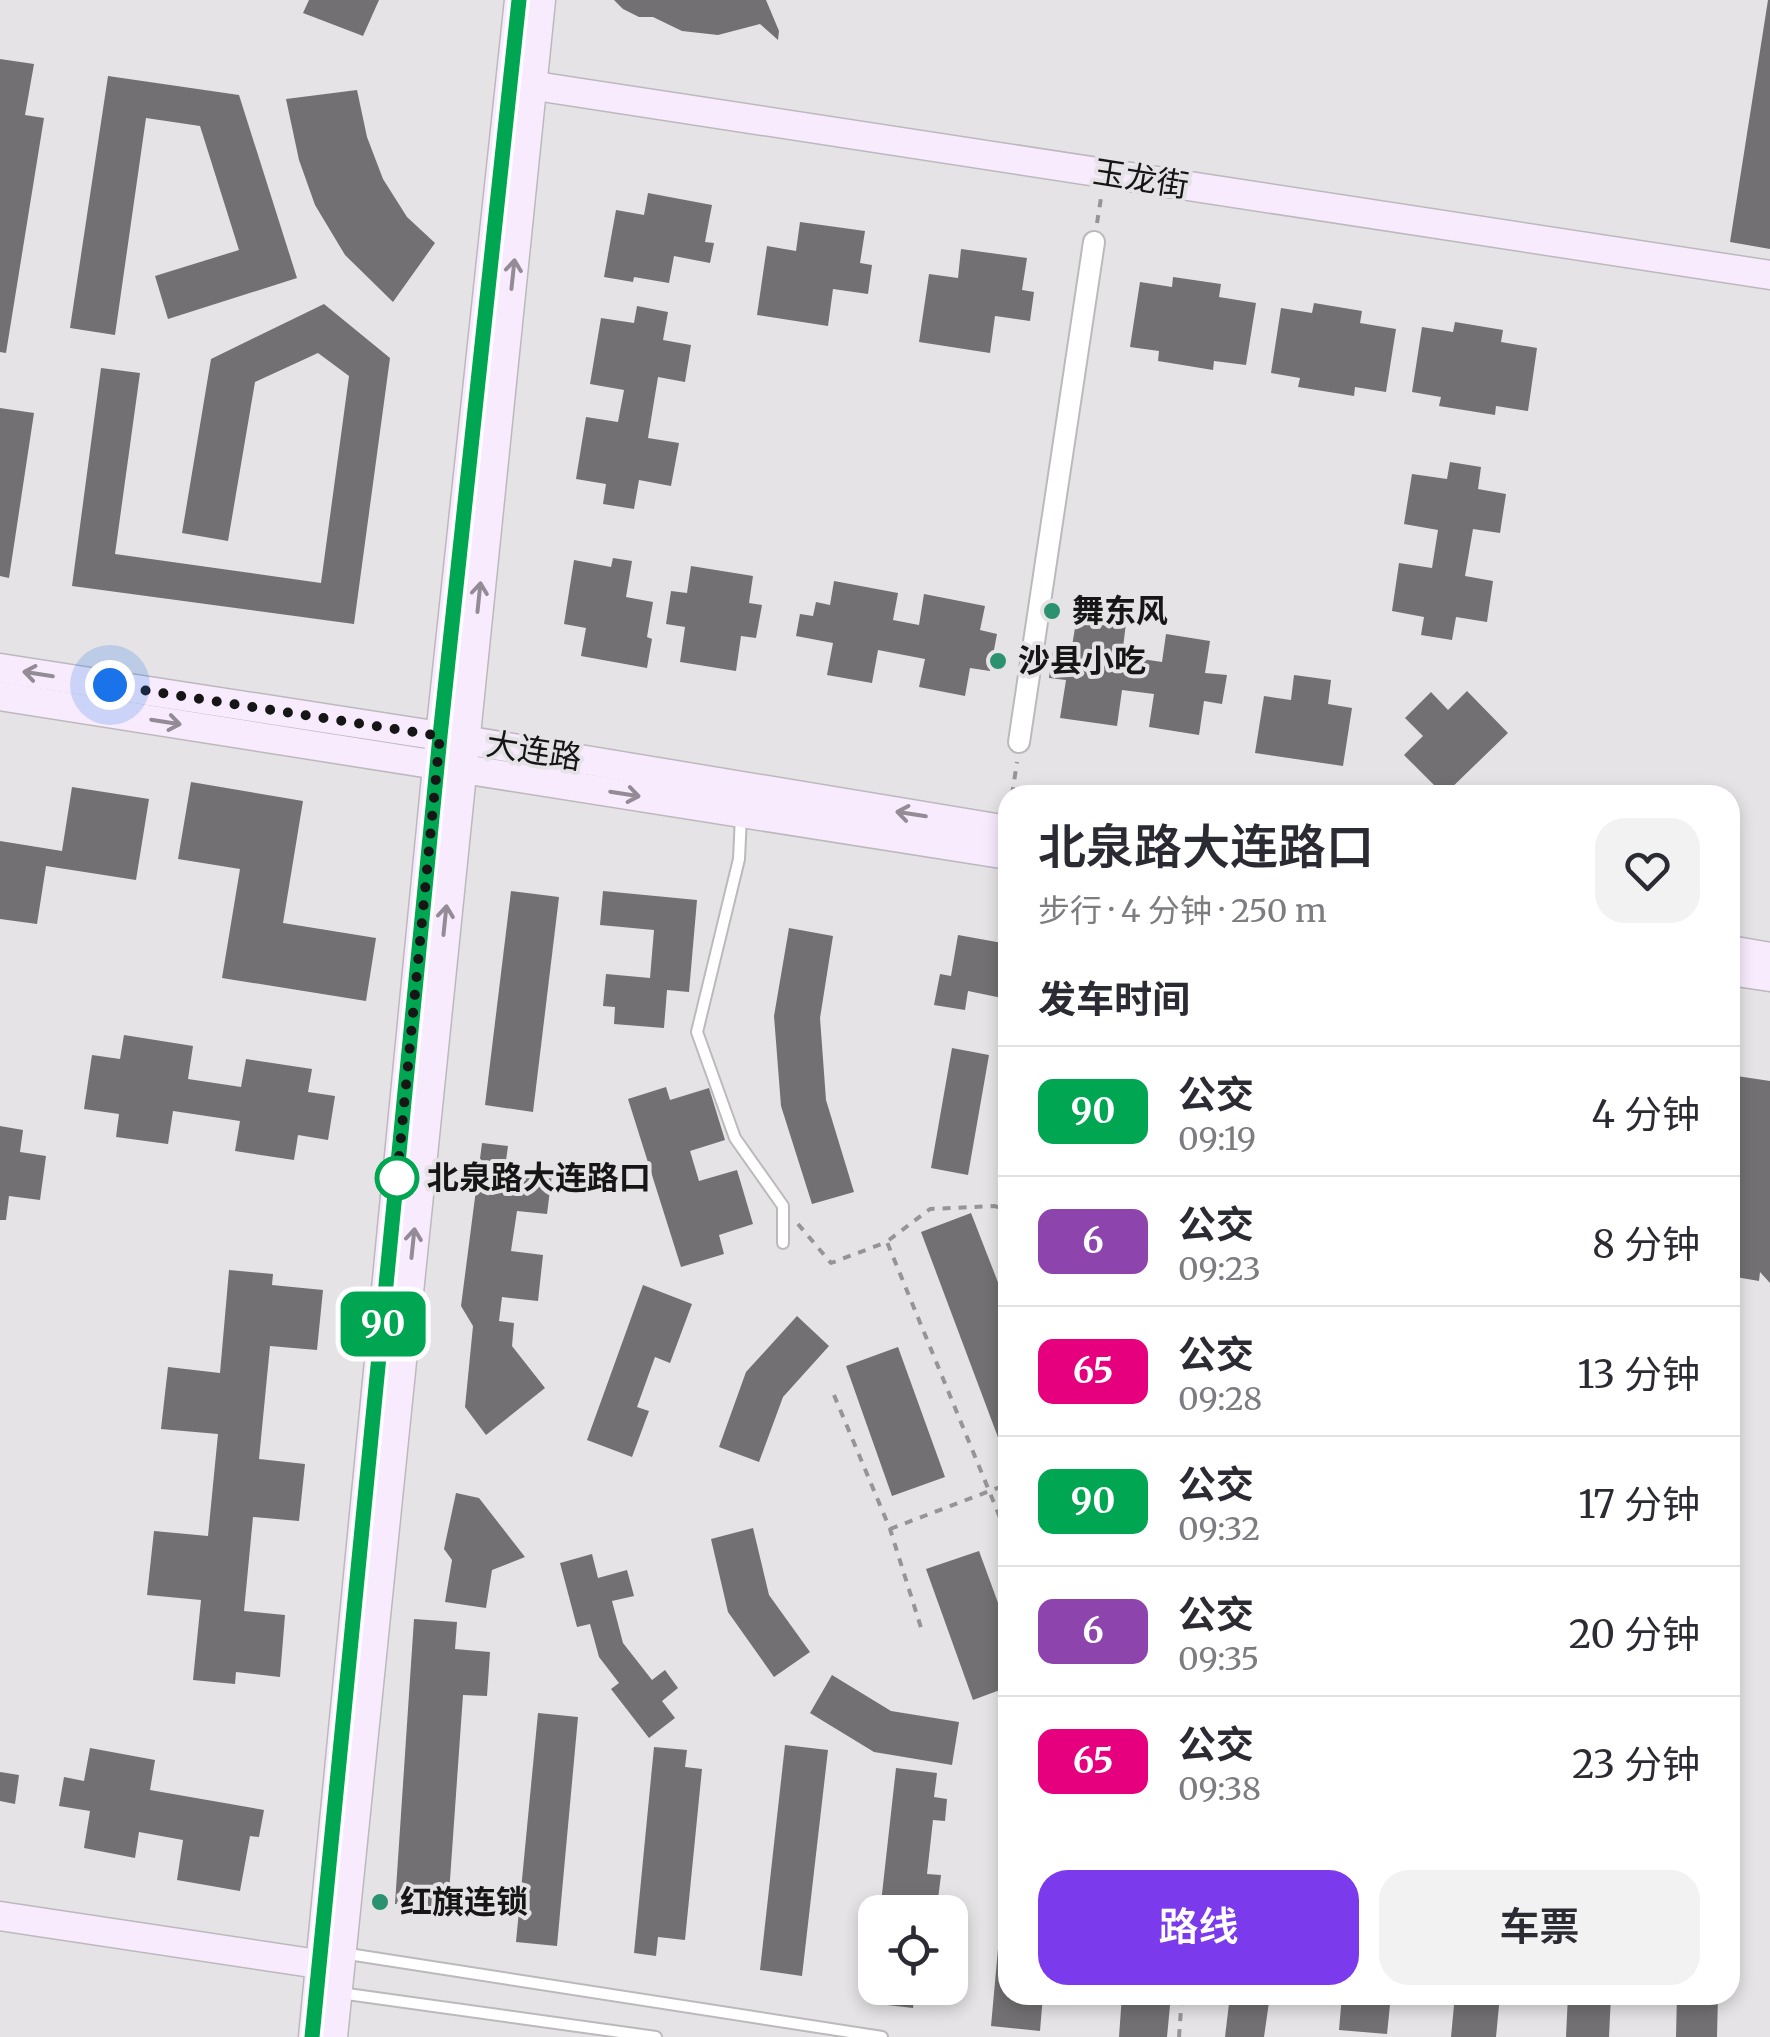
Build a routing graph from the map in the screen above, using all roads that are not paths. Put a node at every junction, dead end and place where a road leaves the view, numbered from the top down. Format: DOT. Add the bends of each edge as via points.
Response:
graph roads {
  1 [pos="519,0"];
  2 [pos="541,0"];
  3 [pos="522,84"];
  4 [pos="1094,242"];
  5 [pos="1770,275"];
  6 [pos="0,668"];
  7 [pos="0,696"];
  8 [pos="1020,742"];
  9 [pos="450,752"];
  10 [pos="742,799"];
  11 [pos="998,829"];
  12 [pos="998,853"];
  13 [pos="1740,952"];
  14 [pos="1770,957"];
  15 [pos="1740,972"];
  16 [pos="1770,977"];
  17 [pos="783,1243"];
  18 [pos="0,1916"];
  19 [pos="334,1969"];
  20 [pos="312,2037"];
  21 [pos="333,2037"];
  22 [pos="656,2037"];
  23 [pos="882,2037"];
  1 -- 3 [label="street"];
  2 -- 3 [label="street"];
  3 -- 5 [label="street, 玉龙街"];
  3 -- 9 [label="street"];
  4 -- 8 [label="street"];
  9 -- 6 [label="street, 大连路, one-way"];
  7 -- 9 [label="street, 大连路, one-way"];
  9 -- 10 [label="street, 大连路"];
  9 -- 19 [label="street"];
  11 -- 10 [label="street, 大连路, one-way"];
  10 -- 12 [label="street, 大连路"];
  10 -- 17 [label="lane" via="739,859 697,1032 736,1138 783,1206"];
  13 -- 14 [label="street"];
  15 -- 16 [label="street"];
  18 -- 19 [label="street"];
  19 -- 20 [label="street"];
  19 -- 21 [label="street"];
  19 -- 22 [label="lane"];
  19 -- 23 [label="lane"];
}
